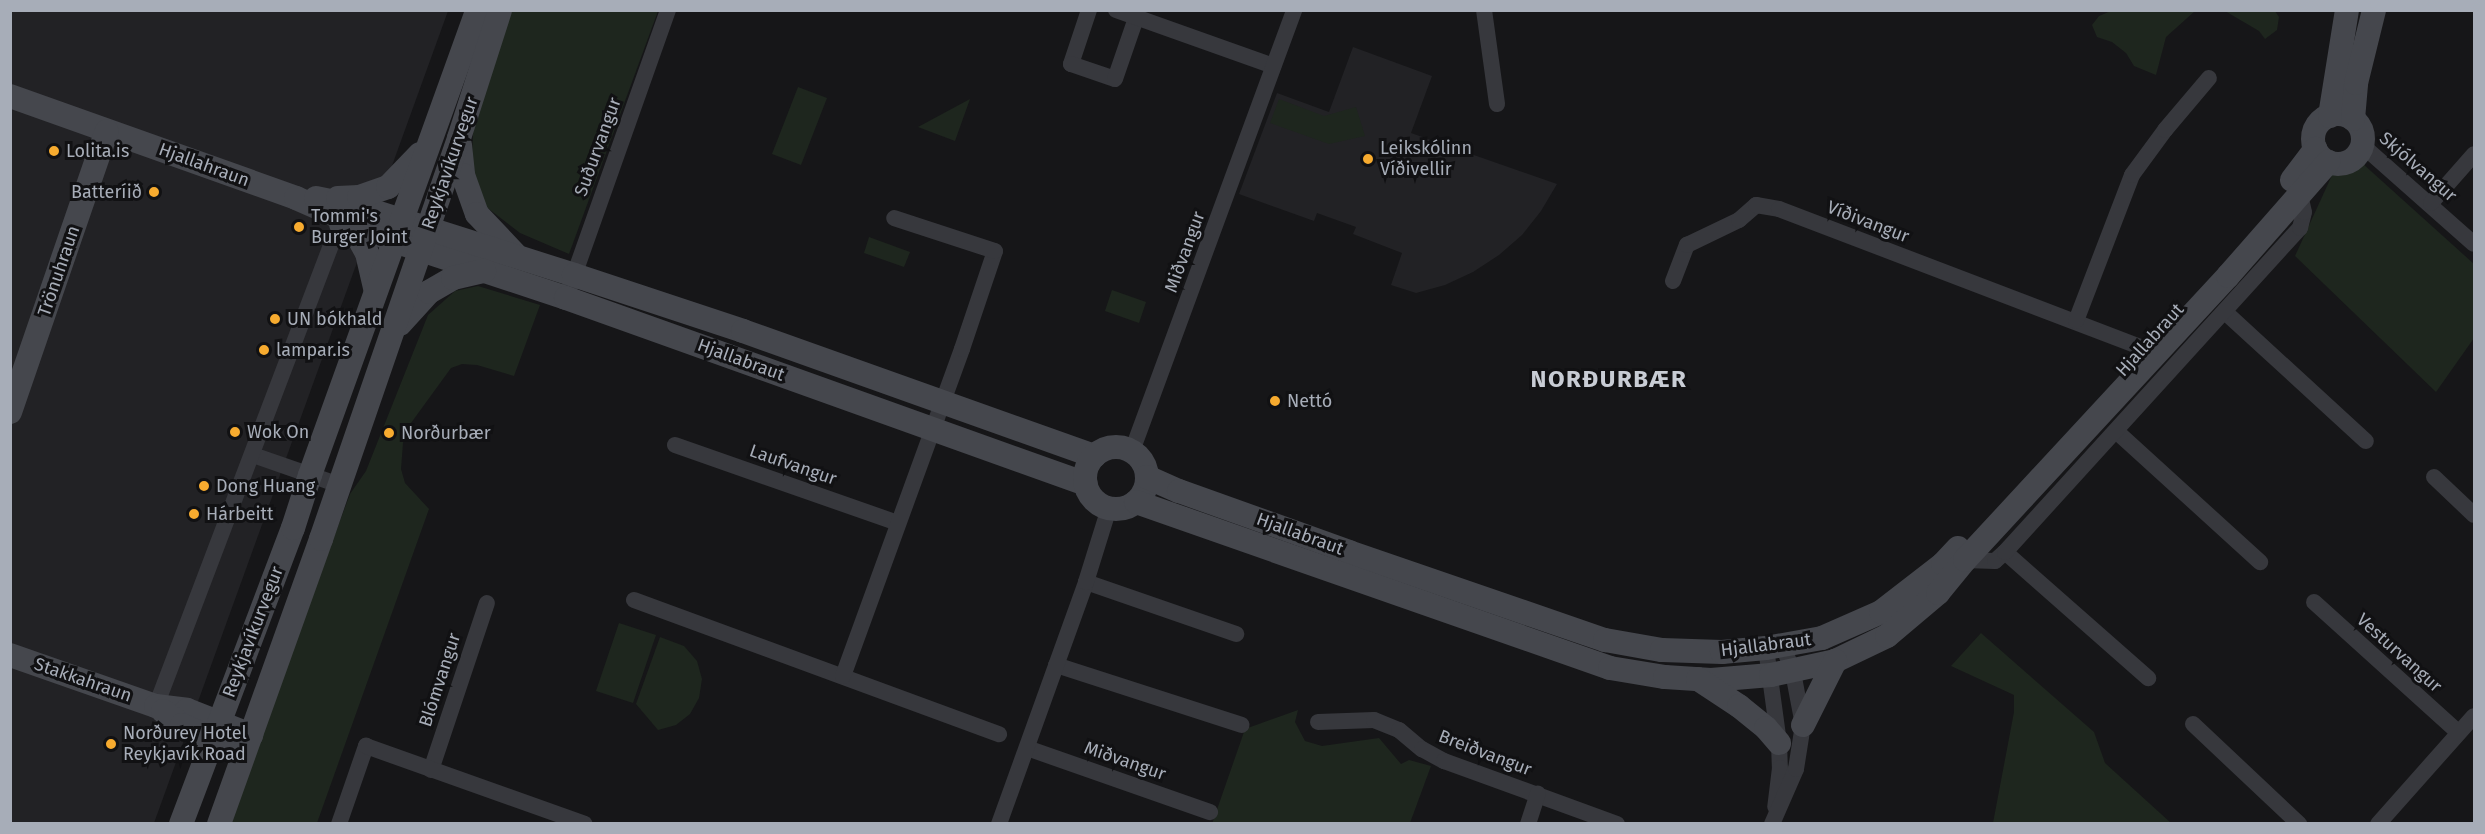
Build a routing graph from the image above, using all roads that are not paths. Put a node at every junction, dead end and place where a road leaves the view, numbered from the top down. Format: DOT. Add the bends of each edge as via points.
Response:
graph roads {
  1 [pos="477,10"];
  2 [pos="500,10"];
  3 [pos="668,10"];
  4 [pos="1089,10"];
  5 [pos="1116,10"];
  6 [pos="1294,10"];
  7 [pos="1484,10"];
  8 [pos="2347,10"];
  9 [pos="2374,10"];
  10 [pos="1137,18"];
  11 [pos="1273,66"];
  12 [pos="2209,78"];
  13 [pos="10,96"];
  14 [pos="1497,104"];
  15 [pos="2342,118"];
  16 [pos="107,131"];
  17 [pos="459,138"];
  18 [pos="2362,145"];
  19 [pos="428,146"];
  20 [pos="2475,154"];
  21 [pos="2322,155"];
  22 [pos="2300,194"];
  23 [pos="2431,203"];
  24 [pos="320,204"];
  25 [pos="894,218"];
  26 [pos="398,231"];
  27 [pos="424,240"];
  28 [pos="333,242"];
  29 [pos="2475,244"];
  30 [pos="519,258"];
  31 [pos="488,271"];
  32 [pos="574,275"];
  33 [pos="1673,281"];
  34 [pos="376,292"];
  35 [pos="566,298"];
  36 [pos="2225,312"];
  37 [pos="2076,321"];
  38 [pos="391,335"];
  39 [pos="2150,350"];
  40 [pos="943,402"];
  41 [pos="10,412"];
  42 [pos="932,429"];
  43 [pos="2116,431"];
  44 [pos="2366,441"];
  45 [pos="675,445"];
  46 [pos="1132,451"];
  47 [pos="253,454"];
  48 [pos="1094,456"];
  49 [pos="310,475"];
  50 [pos="1147,477"];
  51 [pos="2434,477"];
  52 [pos="1086,484"];
  53 [pos="339,485"];
  54 [pos="1136,502"];
  55 [pos="1109,508"];
  56 [pos="2475,515"];
  57 [pos="898,523"];
  58 [pos="2005,552"];
  59 [pos="1965,560"];
  60 [pos="2260,562"];
  61 [pos="1086,582"];
  62 [pos="634,600"];
  63 [pos="2314,602"];
  64 [pos="487,603"];
  65 [pos="1236,634"];
  66 [pos="1775,647"];
  67 [pos="10,655"];
  68 [pos="1835,661"];
  69 [pos="1056,665"];
  70 [pos="1782,673"];
  71 [pos="843,676"];
  72 [pos="2148,678"];
  73 [pos="1698,679"];
  74 [pos="156,706"];
  75 [pos="2475,716"];
  76 [pos="1318,722"];
  77 [pos="2193,724"];
  78 [pos="1242,725"];
  79 [pos="1803,725"];
  80 [pos="215,730"];
  81 [pos="2458,733"];
  82 [pos="999,734"];
  83 [pos="248,743"];
  84 [pos="1779,744"];
  85 [pos="1027,748"];
  86 [pos="431,770"];
  87 [pos="1538,794"];
  88 [pos="1210,812"];
  89 [pos="1773,823"];
  90 [pos="181,824"];
  91 [pos="219,824"];
  92 [pos="339,824"];
  93 [pos="585,824"];
  94 [pos="999,824"];
  95 [pos="1528,824"];
  96 [pos="1617,824"];
  97 [pos="2299,824"];
  98 [pos="2378,824"];
  1 -- 19 [label="main road, Reykjavíkurvegur"];
  2 -- 17 [label="main road, Reykjavíkurvegur"];
  3 -- 32 [label="street, Suðurvangur"];
  4 -- 10 [label="street" via="1071,64 1115,79"];
  5 -- 10 [label="street"];
  6 -- 11 [label="street, Miðvangur"];
  7 -- 14 [label="street"];
  8 -- 15 [label="main road"];
  9 -- 15 [label="main road" via="2356,83"];
  10 -- 11 [label="street"];
  11 -- 46 [label="street, Miðvangur"];
  12 -- 37 [label="street" via="2132,175"];
  13 -- 16 [label="main road, Hjallahraun"];
  15 -- 18 [label="main road" via="2361,129"];
  15 -- 21 [label="main road" via="2318,126 2313,141"];
  16 -- 24 [label="main road, Hjallahraun"];
  16 -- 41 [label="main road, Trönuhraun"];
  17 -- 27 [label="main road, Reykjavíkurvegur"];
  17 -- 30 [label="main road" via="463,175 477,214"];
  18 -- 21 [label="main road" via="2353,159 2345,163"];
  18 -- 23 [label="street, Skjólvangur"];
  19 -- 24 [label="main road" via="388,187"];
  19 -- 26 [label="main road, Reykjavíkurvegur"];
  20 -- 23 [label="street"];
  21 -- 22 [label="main road, Hjallabraut"];
  21 -- 39 [label="main road, Hjallabraut" via="2299,172"];
  22 -- 36 [label="street, Hjallabraut" via="2304,212 2300,228"];
  22 -- 39 [label="main road, Hjallabraut"];
  23 -- 29 [label="street, Skjólvangur"];
  24 -- 26 [label="main road, Hjallahraun"];
  24 -- 34 [label="main road" via="358,237 367,253"];
  25 -- 40 [label="street" via="995,250"];
  26 -- 27 [label="main road, Hjallabraut"];
  26 -- 34 [label="main road, Reykjavíkurvegur"];
  27 -- 30 [label="main road, Hjallabraut"];
  27 -- 31 [label="main road, Hjallabraut"];
  27 -- 38 [label="main road, Reykjavíkurvegur"];
  28 -- 47 [label="street"];
  30 -- 32 [label="main road, Hjallabraut"];
  31 -- 35 [label="main road, Hjallabraut"];
  31 -- 38 [label="main road" via="453,278 429,292"];
  32 -- 35 [label="street, Suðurvangur"];
  32 -- 40 [label="main road, Hjallabraut"];
  33 -- 37 [label="street, Víðivangur" via="1687,245 1739,220 1756,205 1779,209"];
  34 -- 49 [label="main road, Reykjavíkurvegur"];
  35 -- 42 [label="main road, Hjallabraut"];
  36 -- 43 [label="street, Hjallabraut"];
  36 -- 44 [label="street"];
  37 -- 39 [label="street, Víðivangur"];
  38 -- 53 [label="main road, Reykjavíkurvegur"];
  39 -- 59 [label="main road, Hjallabraut"];
  39 -- 66 [label="main road, Hjallabraut" via="1943,564 1881,612 1822,638"];
  40 -- 42 [label="street"];
  40 -- 48 [label="main road, Hjallabraut"];
  42 -- 52 [label="main road, Hjallabraut"];
  42 -- 57 [label="street"];
  43 -- 58 [label="street, Hjallabraut"];
  43 -- 60 [label="street"];
  45 -- 57 [label="street, Laufvangur"];
  46 -- 48 [label="main road" via="1119,447"];
  46 -- 50 [label="main road" via="1143,462"];
  47 -- 49 [label="street"];
  47 -- 74 [label="street"];
  48 -- 52 [label="main road" via="1088,466"];
  49 -- 53 [label="street"];
  49 -- 80 [label="main road, Reykjavíkurvegur"];
  50 -- 54 [label="main road"];
  50 -- 66 [label="main road, Hjallabraut" via="1605,640 1673,651"];
  51 -- 56 [label="street"];
  52 -- 55 [label="main road" via="1096,502"];
  53 -- 83 [label="main road, Reykjavíkurvegur"];
  54 -- 55 [label="main road" via="1119,509"];
  54 -- 73 [label="main road, Hjallabraut" via="1567,654 1639,674"];
  55 -- 61 [label="street"];
  57 -- 71 [label="street"];
  58 -- 59 [label="street, Hjallabraut" via="1995,561"];
  58 -- 72 [label="street"];
  59 -- 68 [label="main road, Hjallabraut" via="1938,593 1904,624 1872,645"];
  61 -- 65 [label="street"];
  61 -- 69 [label="street"];
  62 -- 71 [label="street"];
  63 -- 81 [label="street, Vesturvangur"];
  64 -- 86 [label="street, Blómvangur"];
  66 -- 70 [label="street"];
  67 -- 74 [label="main road, Stakkahraun"];
  68 -- 70 [label="main road, Hjallabraut"];
  68 -- 79 [label="main road"];
  69 -- 78 [label="street"];
  69 -- 85 [label="street"];
  70 -- 73 [label="main road, Hjallabraut"];
  70 -- 79 [label="street"];
  70 -- 84 [label="street"];
  71 -- 82 [label="street"];
  73 -- 84 [label="main road" via="1739,706"];
  74 -- 80 [label="main road, Stakkahraun" via="187,710"];
  75 -- 81 [label="street"];
  76 -- 87 [label="street, Breiðvangur" via="1374,720 1399,730 1444,761"];
  77 -- 97 [label="street"];
  79 -- 89 [label="street" via="1797,769"];
  80 -- 83 [label="main road, Stakkahraun"];
  80 -- 90 [label="main road, Reykjavíkurvegur"];
  81 -- 98 [label="street"];
  83 -- 91 [label="main road, Reykjavíkurvegur"];
  84 -- 89 [label="street"];
  85 -- 88 [label="street, Miðvangur"];
  85 -- 94 [label="street"];
  86 -- 92 [label="street" via="366,746"];
  86 -- 93 [label="street"];
  87 -- 95 [label="street, Breiðvangur"];
  87 -- 96 [label="street, Breiðvangur"];
}
